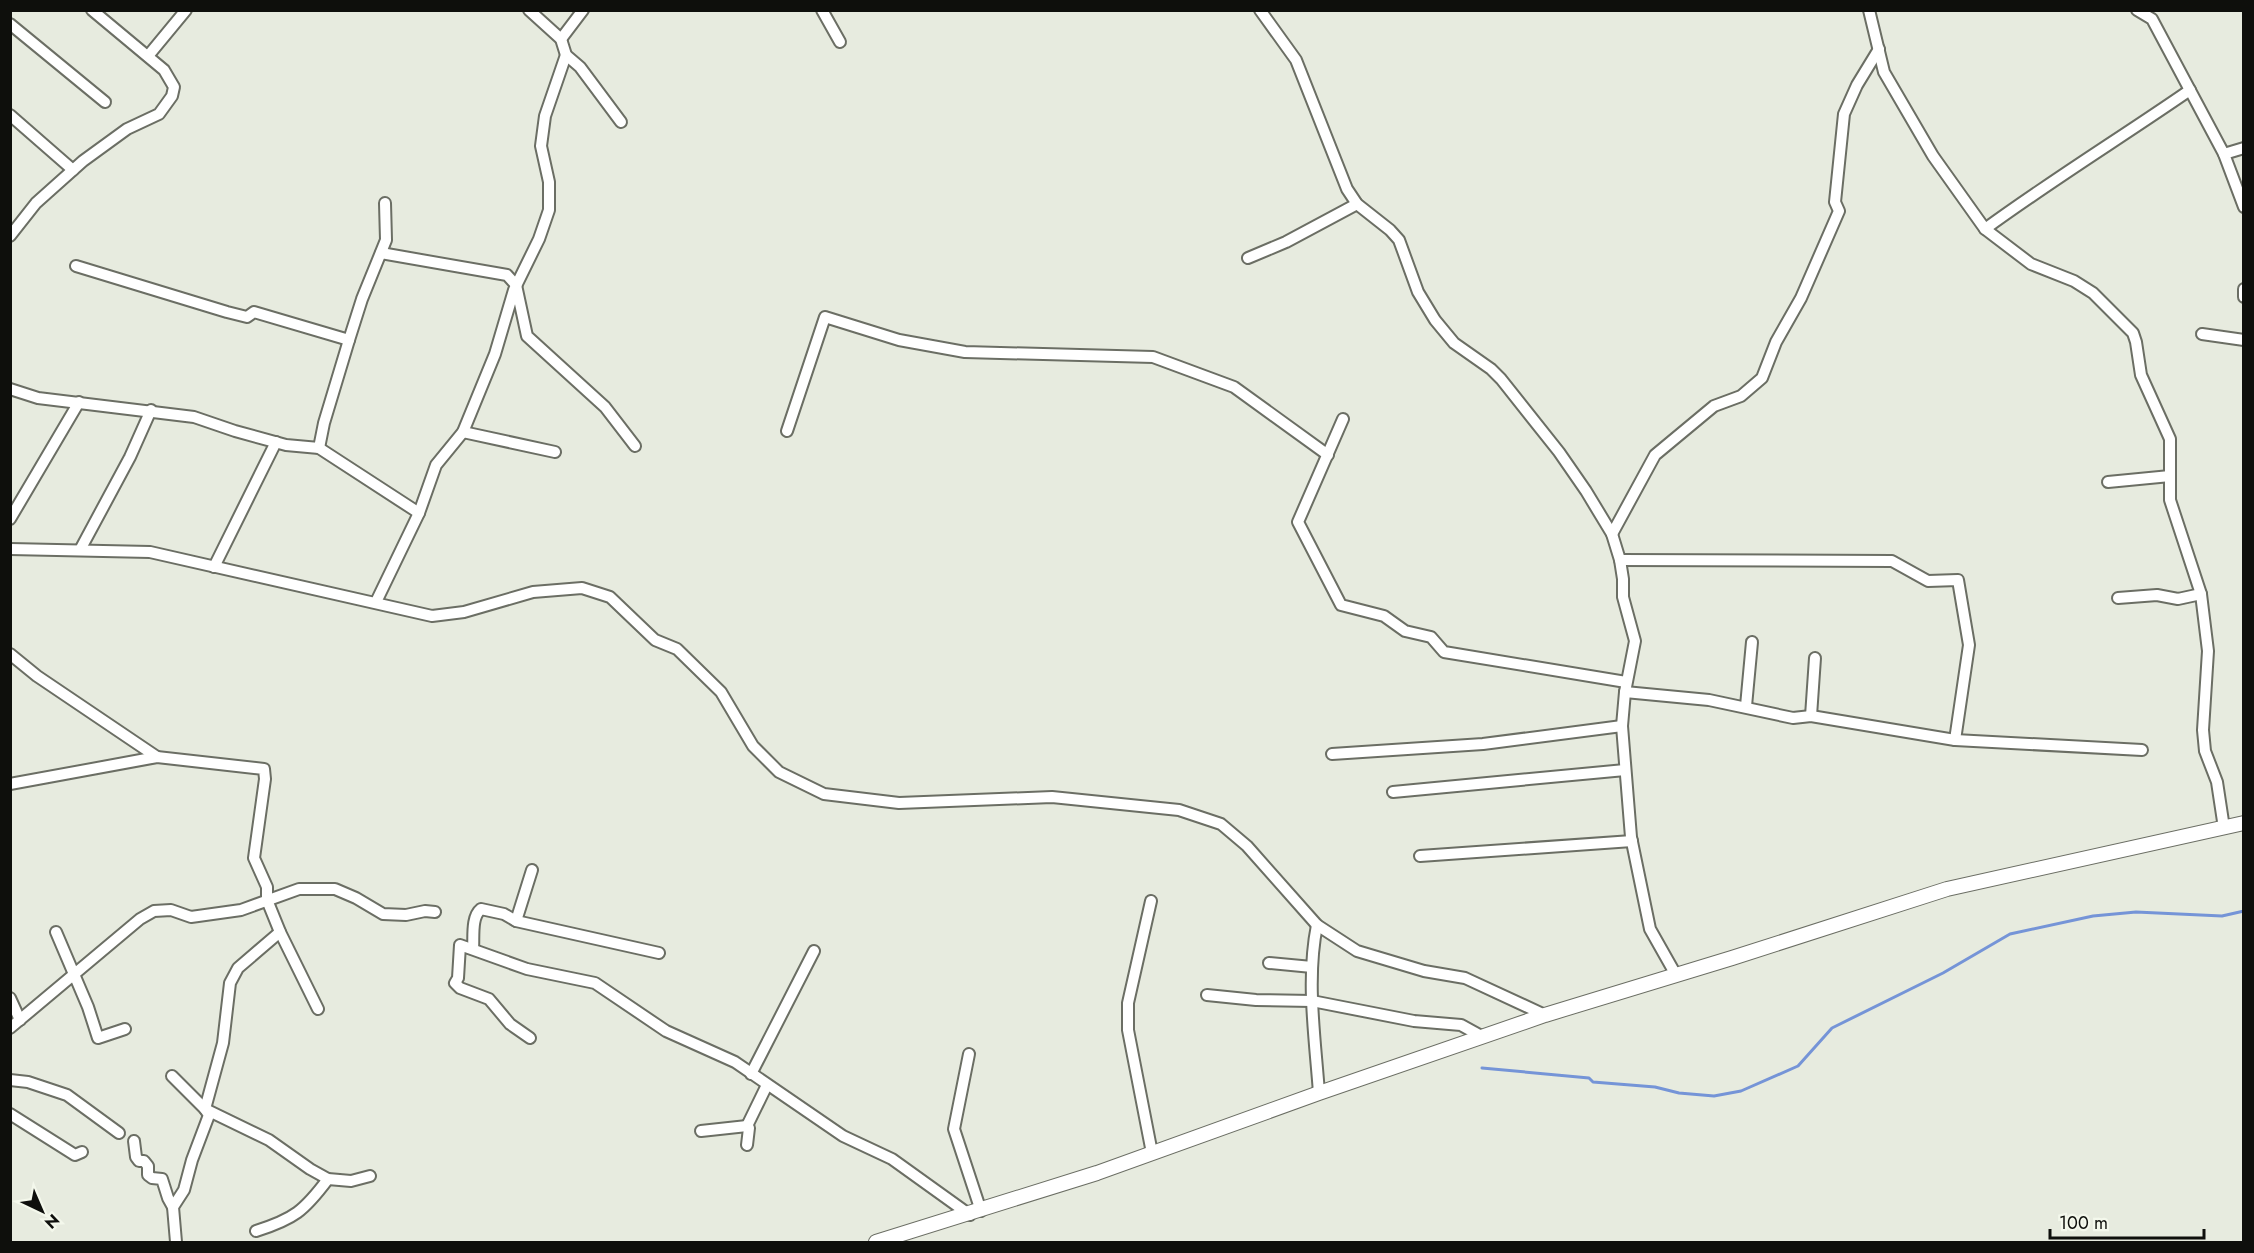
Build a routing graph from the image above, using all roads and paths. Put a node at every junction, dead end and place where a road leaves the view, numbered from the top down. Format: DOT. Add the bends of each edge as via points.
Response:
graph roads {
  1 [pos="186,10"];
  2 [pos="529,10"];
  3 [pos="583,10"];
  4 [pos="822,10"];
  5 [pos="1260,10"];
  6 [pos="1869,10"];
  7 [pos="2137,10"];
  8 [pos="92,11"];
  9 [pos="13,30"];
  10 [pos="561,39"];
  11 [pos="840,42"];
  12 [pos="1878,49"];
  13 [pos="566,55"];
  14 [pos="148,56"];
  15 [pos="2190,90"];
  16 [pos="105,102"];
  17 [pos="10,115"];
  18 [pos="621,122"];
  19 [pos="2244,148"];
  20 [pos="2224,154"];
  21 [pos="73,170"];
  22 [pos="385,203"];
  23 [pos="1357,204"];
  24 [pos="2244,207"];
  25 [pos="1985,229"];
  26 [pos="10,236"];
  27 [pos="381,254"];
  28 [pos="1248,258"];
  29 [pos="76,266"];
  30 [pos="516,285"];
  31 [pos="2244,289"];
  32 [pos="2244,297"];
  33 [pos="2202,334"];
  34 [pos="349,340"];
  35 [pos="2244,340"];
  36 [pos="10,389"];
  37 [pos="79,402"];
  38 [pos="151,410"];
  39 [pos="1343,419"];
  40 [pos="787,431"];
  41 [pos="463,432"];
  42 [pos="276,442"];
  43 [pos="635,446"];
  44 [pos="319,448"];
  45 [pos="555,452"];
  46 [pos="1328,455"];
  47 [pos="2170,476"];
  48 [pos="2108,482"];
  49 [pos="418,513"];
  50 [pos="10,519"];
  51 [pos="1612,534"];
  52 [pos="10,549"];
  53 [pos="80,550"];
  54 [pos="1620,560"];
  55 [pos="214,567"];
  56 [pos="2201,594"];
  57 [pos="2118,598"];
  58 [pos="376,602"];
  59 [pos="1752,642"];
  60 [pos="10,654"];
  61 [pos="1815,658"];
  62 [pos="1625,687"];
  63 [pos="1746,706"];
  64 [pos="1811,716"];
  65 [pos="1622,726"];
  66 [pos="1955,740"];
  67 [pos="2142,750"];
  68 [pos="1332,754"];
  69 [pos="157,757"];
  70 [pos="1625,770"];
  71 [pos="10,784"];
  72 [pos="1393,792"];
  73 [pos="2244,823"];
  74 [pos="2224,828"];
  75 [pos="1632,841"];
  76 [pos="1420,856"];
  77 [pos="532,870"];
  78 [pos="267,900"];
  79 [pos="1151,901"];
  80 [pos="435,912"];
  81 [pos="516,921"];
  82 [pos="1317,925"];
  83 [pos="56,932"];
  84 [pos="280,932"];
  85 [pos="473,949"];
  86 [pos="814,951"];
  87 [pos="659,953"];
  88 [pos="1269,963"];
  89 [pos="1312,967"];
  90 [pos="74,974"];
  91 [pos="1676,975"];
  92 [pos="1207,995"];
  93 [pos="10,998"];
  94 [pos="1312,1001"];
  95 [pos="318,1010"];
  96 [pos="1545,1015"];
  97 [pos="20,1020"];
  98 [pos="10,1028"];
  99 [pos="124,1029"];
  100 [pos="1481,1036"];
  101 [pos="530,1038"];
  102 [pos="969,1054"];
  103 [pos="751,1074"];
  104 [pos="172,1076"];
  105 [pos="10,1080"];
  106 [pos="767,1085"];
  107 [pos="1319,1093"];
  108 [pos="205,1109"];
  109 [pos="10,1114"];
  110 [pos="747,1126"];
  111 [pos="701,1131"];
  112 [pos="119,1133"];
  113 [pos="134,1141"];
  114 [pos="747,1145"];
  115 [pos="82,1152"];
  116 [pos="1152,1154"];
  117 [pos="370,1176"];
  118 [pos="328,1179"];
  119 [pos="173,1207"];
  120 [pos="975,1213"];
  121 [pos="256,1232"];
  122 [pos="176,1242"];
  123 [pos="876,1242"];
  1 -- 14 [label="street"];
  2 -- 10 [label="street"];
  3 -- 10 [label="street"];
  4 -- 11 [label="street"];
  5 -- 23 [label="street" via="1296,60 1347,189"];
  6 -- 12 [label="street"];
  7 -- 15 [label="street" via="2152,19"];
  8 -- 14 [label="street"];
  9 -- 16 [label="street"];
  10 -- 13 [label="street"];
  12 -- 25 [label="street" via="1884,72 1933,156"];
  12 -- 51 [label="street" via="1844,114 1835,202 1839,211 1762,378 1741,396 1714,406 1655,455"];
  13 -- 18 [label="street" via="580,67"];
  13 -- 30 [label="street" via="544,116 541,146 549,182 549,210"];
  14 -- 21 [label="street" via="164,70 174,87 172,96 159,114 127,129"];
  15 -- 20 [label="street"];
  15 -- 25 [label="street"];
  17 -- 21 [label="street"];
  19 -- 20 [label="street"];
  20 -- 24 [label="street"];
  21 -- 26 [label="street" via="36,203"];
  22 -- 27 [label="street" via="386,240"];
  23 -- 28 [label="street"];
  23 -- 51 [label="street" via="1399,240 1418,292 1435,320 1454,343 1501,379 1559,452"];
  25 -- 47 [label="street" via="2031,264 2093,293 2133,333 2141,375 2170,439"];
  27 -- 30 [label="street" via="499,273"];
  27 -- 34 [label="street"];
  29 -- 34 [label="street" via="227,312 247,317 254,312"];
  30 -- 41 [label="street" via="495,354"];
  30 -- 43 [label="street" via="527,336 605,407"];
  31 -- 32 [label="street"];
  33 -- 35 [label="street"];
  34 -- 44 [label="street"];
  36 -- 37 [label="street" via="38,398"];
  37 -- 38 [label="street"];
  37 -- 50 [label="street"];
  38 -- 42 [label="street" via="194,417"];
  38 -- 53 [label="street"];
  39 -- 46 [label="street"];
  40 -- 46 [label="street" via="825,317 899,340 965,352 1153,357 1234,387"];
  41 -- 45 [label="street"];
  41 -- 49 [label="street" via="436,465"];
  42 -- 44 [label="street"];
  42 -- 55 [label="street"];
  44 -- 49 [label="street"];
  46 -- 62 [label="street" via="1298,522 1341,604 1384,616 1405,631 1431,637 1444,652"];
  47 -- 48 [label="street"];
  47 -- 56 [label="street" via="2170,500"];
  49 -- 58 [label="street"];
  51 -- 54 [label="street"];
  52 -- 53 [label="street"];
  53 -- 55 [label="street" via="150,552"];
  54 -- 62 [label="street" via="1623,597 1635,641"];
  54 -- 66 [label="street" via="1892,561 1928,580 1958,580 1969,645"];
  55 -- 58 [label="street"];
  56 -- 57 [label="street" via="2178,599 2157,595"];
  56 -- 74 [label="street" via="2208,651 2205,751 2217,782"];
  58 -- 82 [label="street" via="432,616 464,612 533,592 582,588 610,597 655,640 677,649 721,692 753,746 779,772 824,794 899,803 1052,797 1179,810 1221,824 1247,846"];
  59 -- 63 [label="street"];
  60 -- 69 [label="street"];
  61 -- 64 [label="street"];
  62 -- 63 [label="street"];
  62 -- 65 [label="street"];
  63 -- 64 [label="street" via="1793,718"];
  64 -- 66 [label="street"];
  65 -- 68 [label="street" via="1483,744"];
  65 -- 70 [label="street"];
  66 -- 67 [label="street"];
  69 -- 71 [label="street"];
  69 -- 78 [label="street" via="264,769 254,858 267,887"];
  70 -- 72 [label="street"];
  70 -- 75 [label="street"];
  73 -- 74 [label="main road"];
  74 -- 91 [label="main road" via="1947,889"];
  75 -- 76 [label="street"];
  75 -- 91 [label="street" via="1650,929"];
  77 -- 81 [label="street"];
  78 -- 80 [label="street" via="299,889 335,889 383,914"];
  78 -- 84 [label="street"];
  78 -- 90 [label="street" via="241,910 190,917 171,910 154,911"];
  79 -- 116 [label="street" via="1128,1003 1128,1030"];
  81 -- 85 [label="street" via="504,914 478,911"];
  81 -- 87 [label="street"];
  82 -- 89 [label="street"];
  82 -- 96 [label="street" via="1357,951 1424,971 1465,978"];
  83 -- 90 [label="street"];
  84 -- 95 [label="street"];
  84 -- 108 [label="street" via="238,968 230,983 223,1043"];
  85 -- 101 [label="street" via="460,945 455,983 489,999 510,1024"];
  85 -- 103 [label="street" via="527,969 595,983 666,1031 735,1062"];
  86 -- 103 [label="street"];
  88 -- 89 [label="street"];
  89 -- 94 [label="street"];
  90 -- 97 [label="street"];
  90 -- 99 [label="street" via="98,1038"];
  91 -- 96 [label="main road"];
  92 -- 94 [label="street"];
  93 -- 97 [label="street"];
  94 -- 100 [label="street" via="1414,1021 1461,1025"];
  94 -- 107 [label="street"];
  96 -- 100 [label="main road"];
  97 -- 98 [label="street"];
  100 -- 107 [label="main road"];
  102 -- 120 [label="street" via="954,1129"];
  103 -- 106 [label="street"];
  104 -- 108 [label="street"];
  105 -- 112 [label="street" via="67,1095"];
  106 -- 110 [label="street"];
  106 -- 120 [label="street" via="843,1136 892,1159"];
  107 -- 116 [label="main road"];
  108 -- 118 [label="street" via="269,1140"];
  108 -- 119 [label="street" via="210,1115 184,1190"];
  109 -- 115 [label="street" via="75,1155"];
  110 -- 111 [label="street"];
  110 -- 114 [label="street"];
  113 -- 119 [label="street" via="136,1157 148,1166 148,1175 162,1179"];
  116 -- 120 [label="main road"];
  117 -- 118 [label="street" via="351,1182"];
  118 -- 121 [label="street" via="312,1201 286,1221"];
  119 -- 122 [label="street"];
  120 -- 123 [label="main road"];
}
